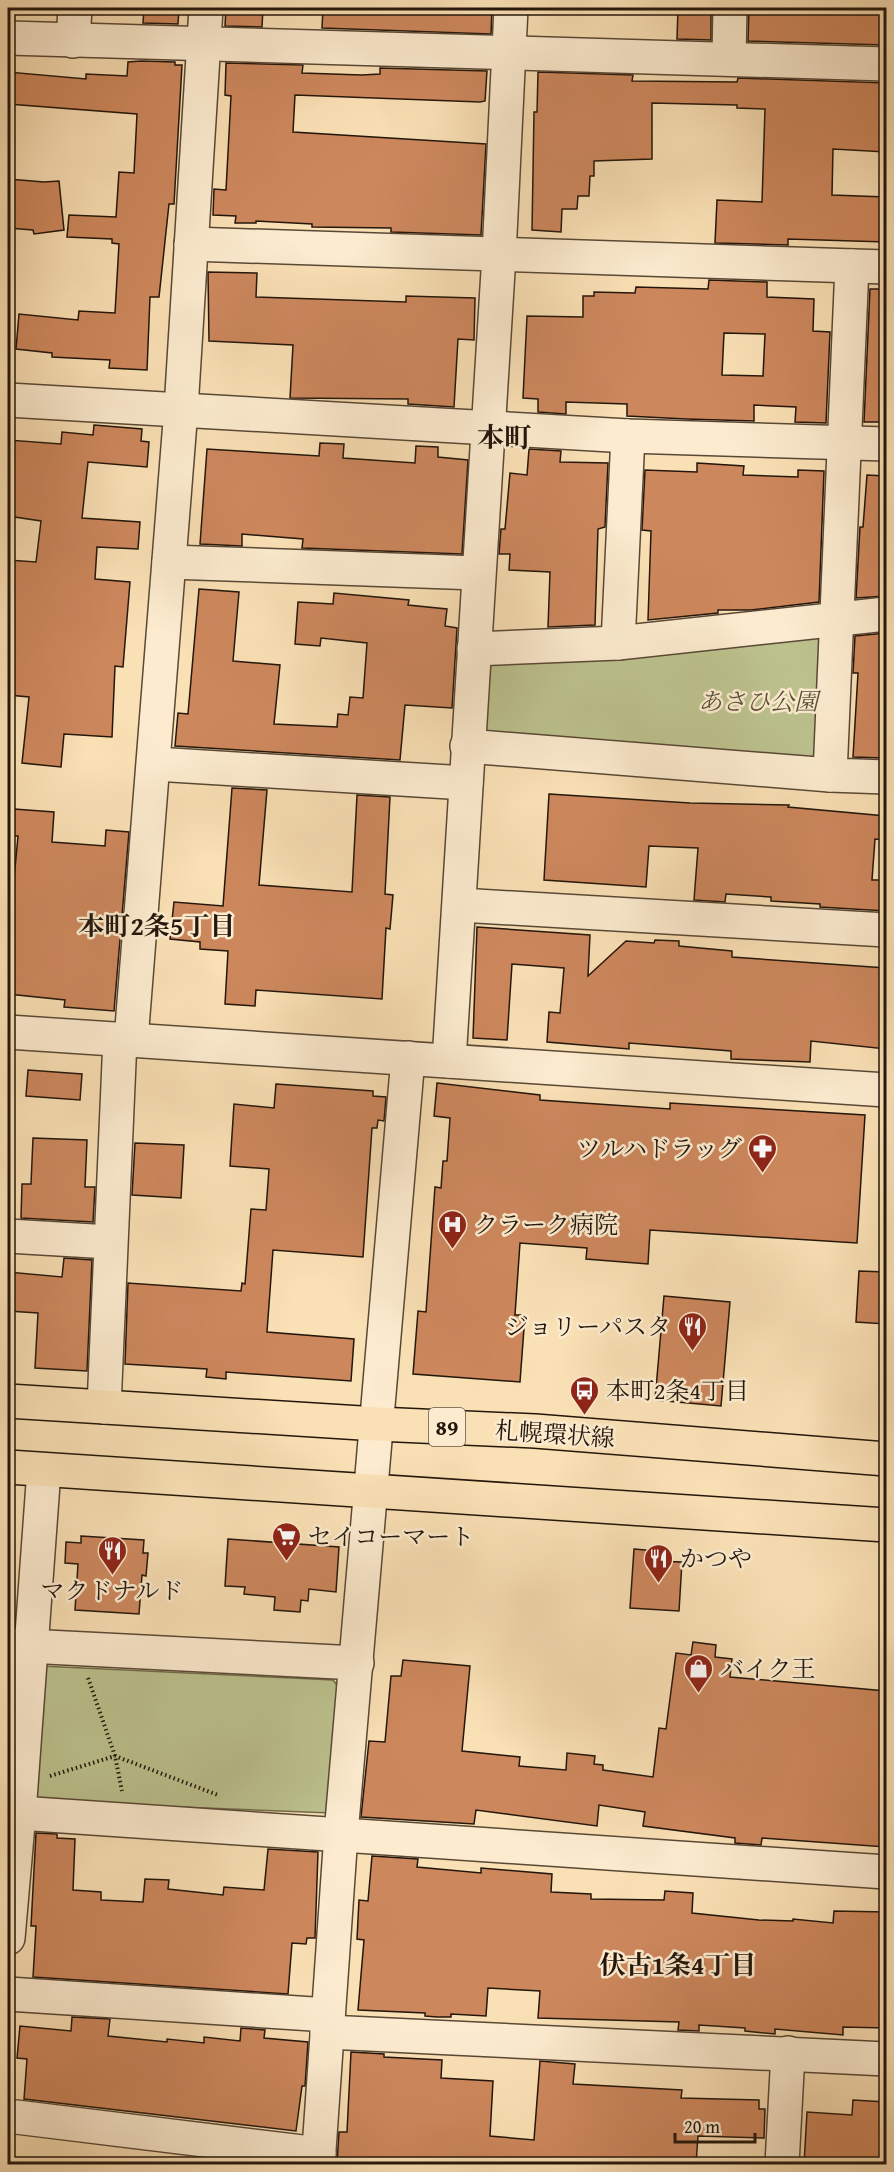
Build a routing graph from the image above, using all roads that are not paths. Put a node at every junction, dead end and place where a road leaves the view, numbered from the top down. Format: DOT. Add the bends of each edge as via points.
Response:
graph roads {
  1 [pos="75,8"];
  2 [pos="206,8"];
  3 [pos="511,8"];
  4 [pos="730,8"];
  5 [pos="8,38"];
  6 [pos="73,41"];
  7 [pos="202,46"];
  8 [pos="508,54"];
  9 [pos="729,59"];
  10 [pos="886,64"];
  11 [pos="191,244"];
  12 [pos="498,255"];
  13 [pos="852,267"];
  14 [pos="886,267"];
  15 [pos="8,400"];
  16 [pos="181,409"];
  17 [pos="487,428"];
  18 [pos="628,436"];
  19 [pos="846,443"];
  20 [pos="886,444"];
  21 [pos="169,562"];
  22 [pos="477,573"];
  23 [pos="886,614"];
  24 [pos="836,620"];
  25 [pos="618,643"];
  26 [pos="474,648"];
  27 [pos="467,746"];
  28 [pos="154,764"];
  29 [pos="830,775"];
  30 [pos="886,777"];
  31 [pos="466,783"];
  32 [pos="460,905"];
  33 [pos="886,930"];
  34 [pos="8,1032"];
  35 [pos="126,1039"];
  36 [pos="408,1058"];
  37 [pos="449,1061"];
  38 [pos="886,1090"];
  39 [pos="8,1236"];
  40 [pos="110,1242"];
  41 [pos="8,1401"];
  42 [pos="104,1407"];
  43 [pos="377,1424"];
  44 [pos="886,1459"];
  45 [pos="8,1467"];
  46 [pos="44,1470"];
  47 [pos="371,1492"];
  48 [pos="886,1525"];
  49 [pos="19,1646"];
  50 [pos="357,1663"];
  51 [pos="19,1813"];
  52 [pos="341,1834"];
  53 [pos="886,1872"];
  54 [pos="8,1938"];
  55 [pos="8,1994"];
  56 [pos="327,2024"];
  57 [pos="788,2053"];
  58 [pos="886,2059"];
  59 [pos="8,2116"];
  60 [pos="318,2159"];
  61 [pos="782,2164"];
  1 -- 6 [label="street"];
  2 -- 7 [label="street"];
  3 -- 8 [label="street"];
  4 -- 9 [label="street"];
  5 -- 6 [label="street"];
  6 -- 7 [label="street"];
  7 -- 8 [label="street"];
  7 -- 11 [label="street"];
  8 -- 9 [label="street"];
  8 -- 12 [label="street"];
  9 -- 10 [label="street"];
  11 -- 12 [label="street"];
  11 -- 16 [label="street"];
  12 -- 13 [label="street"];
  12 -- 17 [label="street"];
  13 -- 14 [label="street"];
  13 -- 19 [label="street"];
  15 -- 16 [label="street"];
  16 -- 17 [label="street"];
  16 -- 21 [label="street"];
  17 -- 18 [label="street"];
  17 -- 22 [label="street"];
  18 -- 19 [label="street"];
  18 -- 25 [label="street"];
  19 -- 20 [label="street"];
  19 -- 24 [label="street"];
  21 -- 22 [label="street"];
  21 -- 28 [label="street"];
  22 -- 26 [label="street"];
  23 -- 24 [label="street"];
  24 -- 25 [label="street"];
  24 -- 29 [label="street"];
  25 -- 26 [label="street"];
  26 -- 27 [label="street"];
  27 -- 29 [label="street"];
  27 -- 31 [label="street"];
  28 -- 31 [label="street"];
  28 -- 35 [label="street"];
  29 -- 30 [label="street"];
  31 -- 32 [label="street"];
  32 -- 33 [label="street"];
  32 -- 37 [label="street"];
  34 -- 35 [label="street"];
  35 -- 36 [label="street"];
  35 -- 40 [label="street"];
  36 -- 37 [label="street"];
  36 -- 43 [label="street"];
  37 -- 38 [label="street"];
  39 -- 40 [label="street"];
  40 -- 42 [label="street"];
  41 -- 42 [label="main road, 札幌環状線 / 89"];
  42 -- 43 [label="main road, 札幌環状線 / 89"];
  43 -- 44 [label="main road, 札幌環状線 / 89" via="536,1431"];
  43 -- 47 [label="street"];
  45 -- 46 [label="main road"];
  46 -- 47 [label="main road"];
  46 -- 49 [label="street"];
  47 -- 48 [label="main road"];
  47 -- 50 [label="street"];
  49 -- 50 [label="street"];
  49 -- 51 [label="street"];
  50 -- 52 [label="street"];
  51 -- 52 [label="street"];
  51 -- 54 [label="street"];
  52 -- 53 [label="street"];
  52 -- 56 [label="street"];
  55 -- 56 [label="street"];
  56 -- 57 [label="street"];
  56 -- 60 [label="street"];
  57 -- 58 [label="street"];
  57 -- 61 [label="street"];
  59 -- 60 [label="street"];
}
